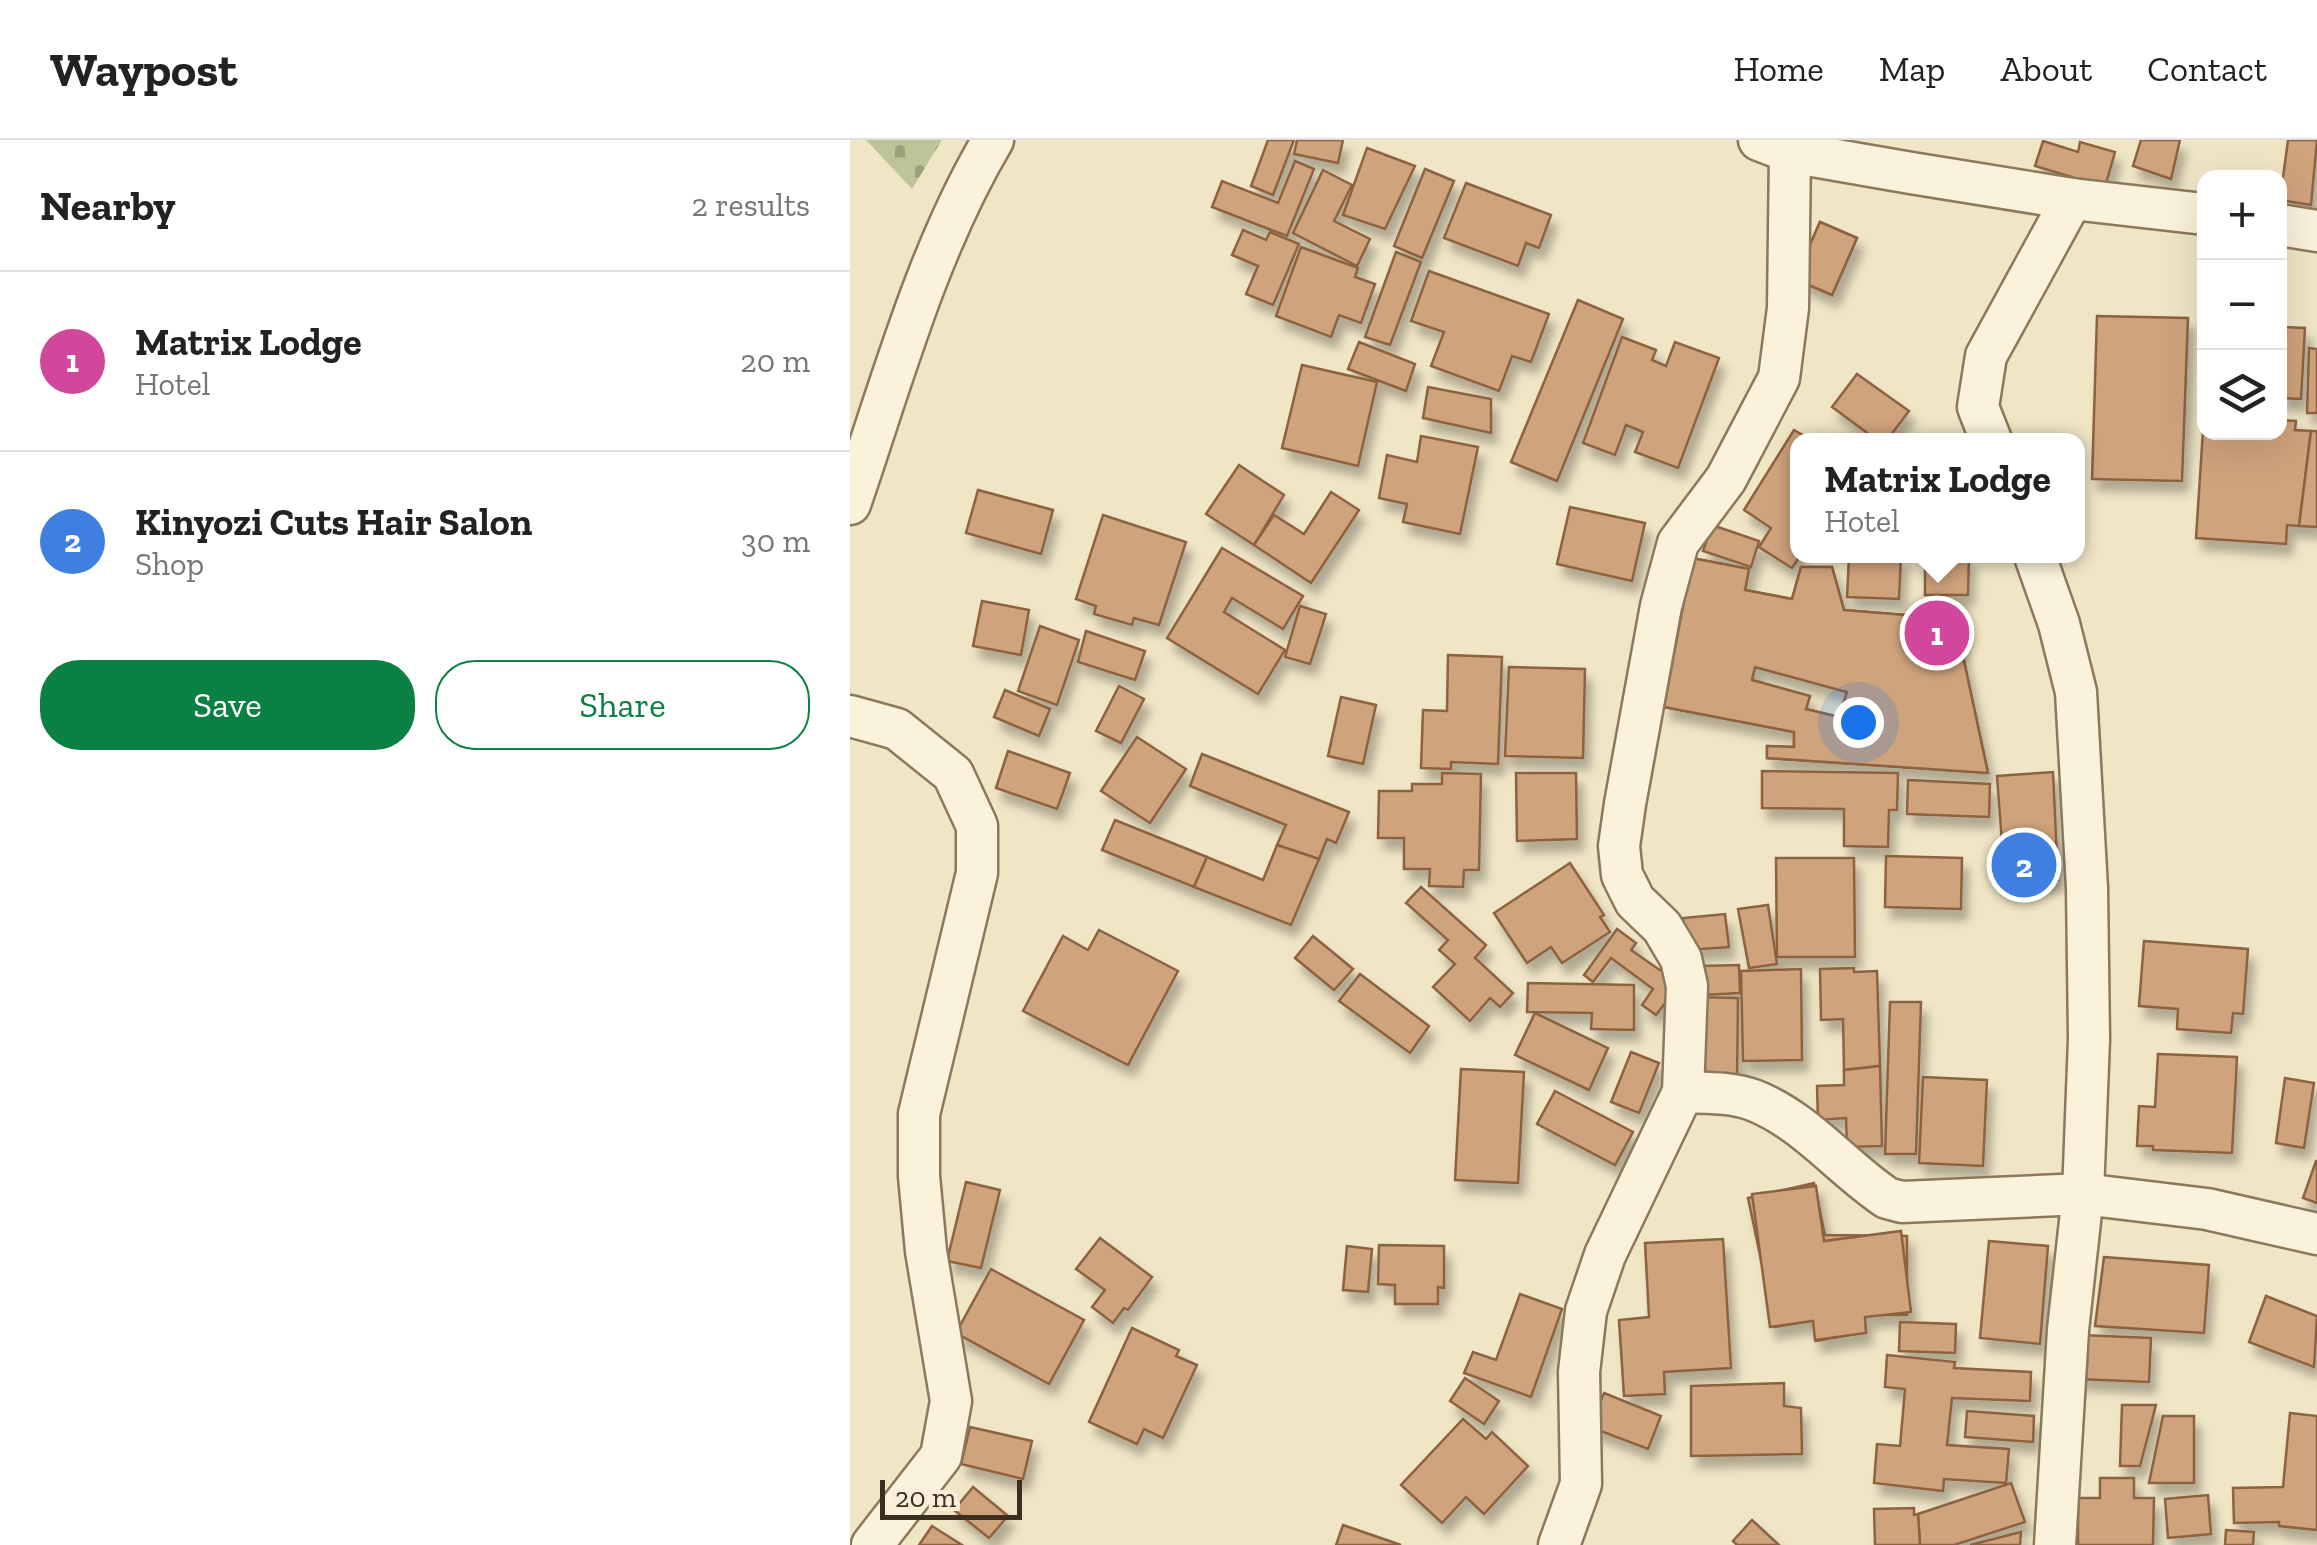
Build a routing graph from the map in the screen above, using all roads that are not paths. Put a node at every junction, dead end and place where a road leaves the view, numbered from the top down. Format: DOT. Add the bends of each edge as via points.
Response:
graph roads {
  1 [pos="993,140"];
  2 [pos="1774,146"];
  3 [pos="2072,199"];
  4 [pos="2197,213"];
  5 [pos="2287,227"];
  6 [pos="2317,231"];
  7 [pos="1988,433"];
  8 [pos="850,504"];
  9 [pos="2037,563"];
  10 [pos="850,716"];
  11 [pos="1683,1092"];
  12 [pos="2083,1194"];
  13 [pos="2317,1234"];
  14 [pos="872,1545"];
  15 [pos="1559,1545"];
  16 [pos="2055,1545"];
  1 -- 8 [label="street" via="928,282"];
  2 -- 3 [label="street"];
  2 -- 11 [label="street" via="1788,308 1779,378 1726,479 1678,543 1620,846 1622,875 1635,901 1681,959 1687,986"];
  3 -- 4 [label="street"];
  3 -- 7 [label="street" via="1986,356 1978,407"];
  5 -- 6 [label="street"];
  9 -- 12 [label="street" via="2076,692 2087,888"];
  10 -- 14 [label="street" via="898,729 953,774 977,826 977,873 919,1114 926,1251 951,1402 941,1456"];
  11 -- 12 [label="street" via="1756,1101 1887,1198 1902,1202"];
  11 -- 15 [label="street" via="1605,1255 1586,1311 1579,1372 1582,1484"];
  12 -- 13 [label="street" via="2207,1209"];
  12 -- 16 [label="street"];
}
